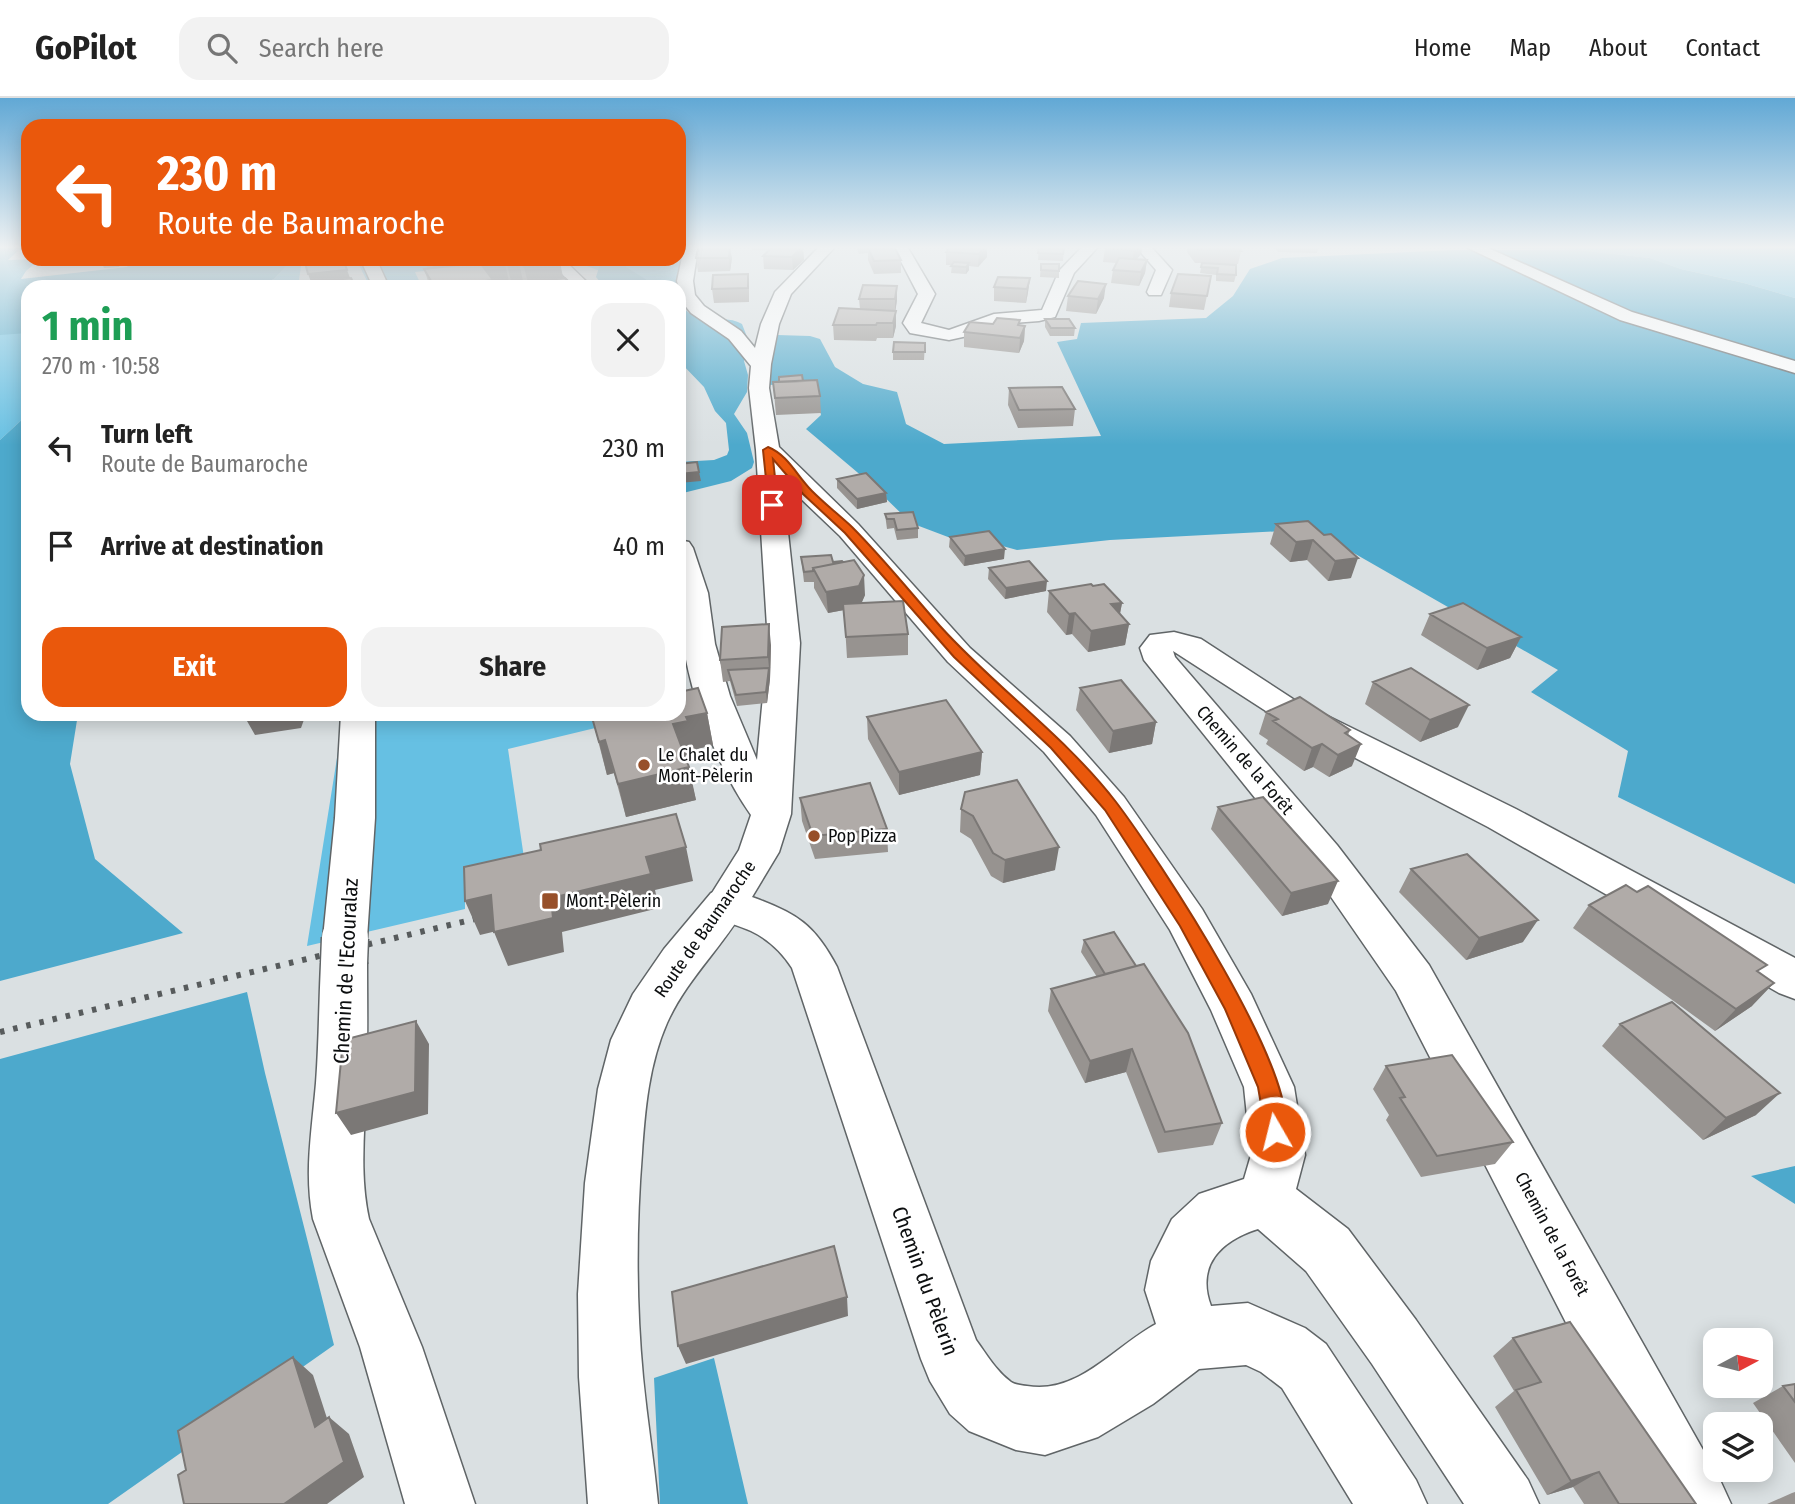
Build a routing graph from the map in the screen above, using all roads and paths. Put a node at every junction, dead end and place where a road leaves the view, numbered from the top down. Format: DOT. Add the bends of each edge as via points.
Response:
graph roads {
  1 [pos="704,314"];
  2 [pos="774,314"];
  3 [pos="917,314"];
  4 [pos="1047,314"];
  5 [pos="1621,314"];
  6 [pos="761,364"];
  7 [pos="1795,367"];
  8 [pos="768,450"];
  9 [pos="686,570"];
  10 [pos="358,721"];
  11 [pos="771,814"];
  12 [pos="726,904"];
  13 [pos="1795,980"];
  14 [pos="1265,1200"];
  15 [pos="1192,1339"];
  16 [pos="440,1504"];
  17 [pos="623,1504"];
  18 [pos="1392,1504"];
  19 [pos="1504,1504"];
  20 [pos="1696,1504"];
  1 -- 6 [label="street" via="734,333 752,359"];
  2 -- 6 [label="street, Route de Baumaroche"];
  3 -- 4 [label="street" via="912,323 916,329 949,335 994,319"];
  5 -- 7 [label="street"];
  6 -- 8 [label="street, Route de Baumaroche" via="759,388"];
  8 -- 11 [label="street, Route de Baumaroche" via="784,643"];
  8 -- 14 [label="street" via="849,530 959,654 1057,744 1110,806 1149,863 1234,1007 1269,1087 1278,1154"];
  9 -- 11 [label="street" via="713,696 747,781"];
  10 -- 16 [label="street, Chemin de l'Ecouralaz" via="333,1178 341,1219 391,1347"];
  11 -- 12 [label="street, Route de Baumaroche" via="758,852"];
  12 -- 15 [label="street, Chemin du Pèlerin" via="775,923 803,944 952,1359 973,1391 992,1408 1045,1422 1074,1414"];
  12 -- 17 [label="street, Route de Baumaroche" via="679,961 653,1003 628,1068 618,1115 608,1292"];
  13 -- 20 [label="street, Chemin de la Forêt" via="1502,818 1281,706 1190,646 1174,641 1161,642 1156,648 1160,660 1300,823 1413,978"];
  14 -- 15 [label="street" via="1219,1214 1192,1239 1180,1261 1175,1290"];
  14 -- 19 [label="street" via="1327,1250"];
  15 -- 18 [label="street, Chemin du Pèlerin" via="1248,1334 1304,1366"];
}
